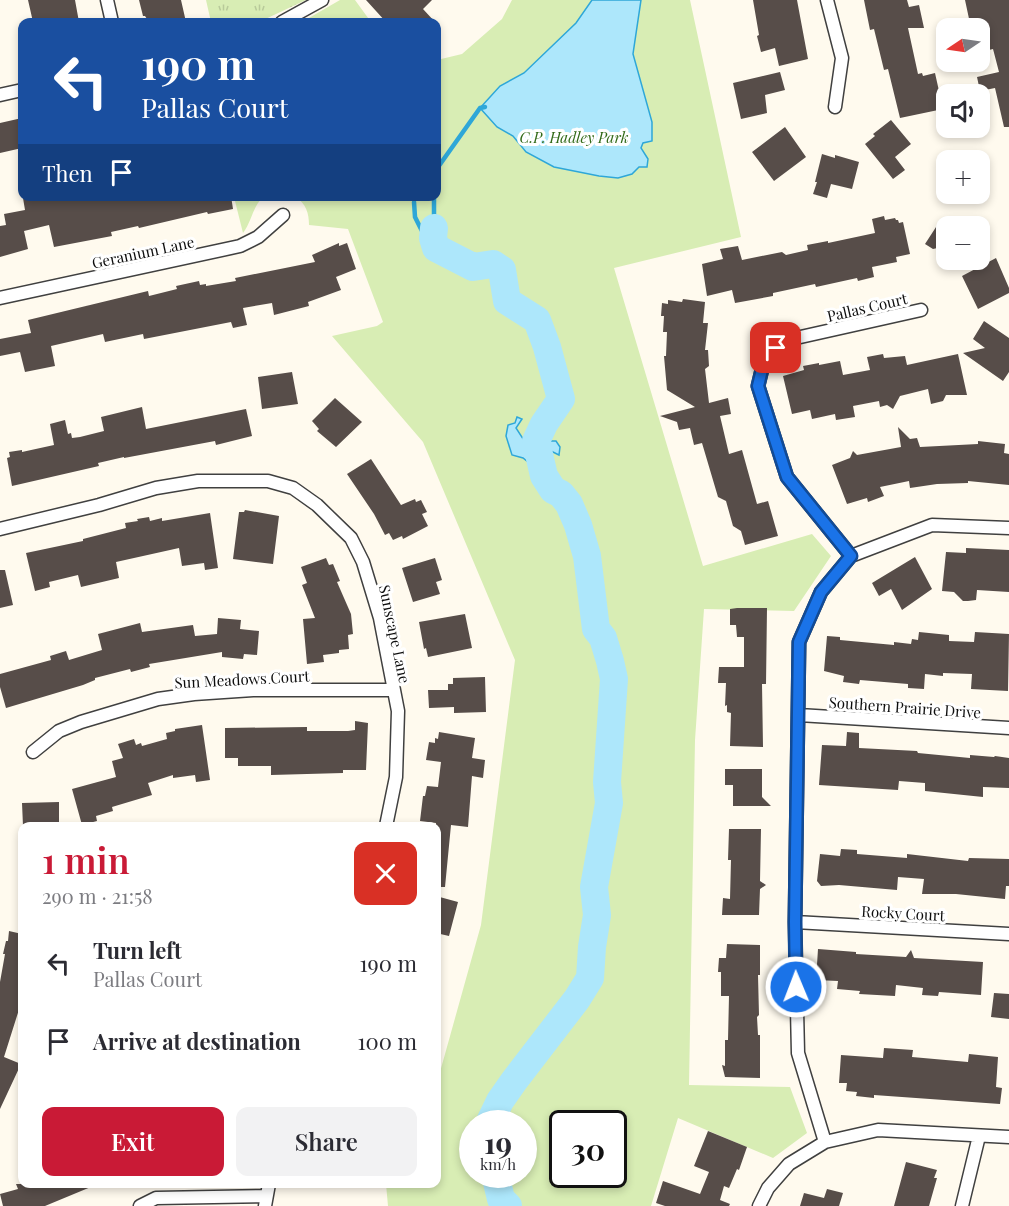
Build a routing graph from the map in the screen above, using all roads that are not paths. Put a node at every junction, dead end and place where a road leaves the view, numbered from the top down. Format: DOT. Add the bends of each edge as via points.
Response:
graph roads {
  1 [pos="107,0"];
  2 [pos="322,0"];
  3 [pos="827,0"];
  4 [pos="111,18"];
  5 [pos="289,18"];
  6 [pos="18,91"];
  7 [pos="0,95"];
  8 [pos="835,107"];
  9 [pos="283,215"];
  10 [pos="0,298"];
  11 [pos="921,310"];
  12 [pos="1009,528"];
  13 [pos="0,529"];
  14 [pos="851,556"];
  15 [pos="392,690"];
  16 [pos="799,716"];
  17 [pos="1009,728"];
  18 [pos="33,752"];
  19 [pos="387,822"];
  20 [pos="795,922"];
  21 [pos="1009,934"];
  22 [pos="979,1136"];
  23 [pos="1009,1137"];
  24 [pos="825,1142"];
  25 [pos="265,1201"];
  26 [pos="140,1206"];
  27 [pos="759,1206"];
  28 [pos="962,1206"];
  1 -- 4 [label="street"];
  2 -- 5 [label="street"];
  3 -- 8 [label="street" via="842,58"];
  6 -- 7 [label="street"];
  9 -- 10 [label="street, Geranium Lane" via="258,237 240,246"];
  11 -- 14 [label="street, Pallas Court" via="787,340 765,357 758,386 787,477"];
  12 -- 14 [label="street" via="932,525"];
  13 -- 15 [label="street, Sunscape Lane" via="156,488 198,481 268,481 293,488 351,538 363,561 380,618"];
  14 -- 16 [label="street" via="821,592 799,642"];
  15 -- 18 [label="street, Sun Meadows Court" via="253,690 158,699 59,731"];
  15 -- 19 [label="street, Sunscape Lane" via="398,711 396,777"];
  16 -- 17 [label="street, Southern Prairie Drive"];
  16 -- 20 [label="street"];
  20 -- 21 [label="street, Rocky Court"];
  20 -- 24 [label="street" via="798,1053"];
  22 -- 23 [label="street"];
  22 -- 24 [label="street" via="878,1130"];
  22 -- 28 [label="street"];
  24 -- 27 [label="street" via="789,1164 768,1188"];
  25 -- 26 [label="street" via="156,1198"];
}
